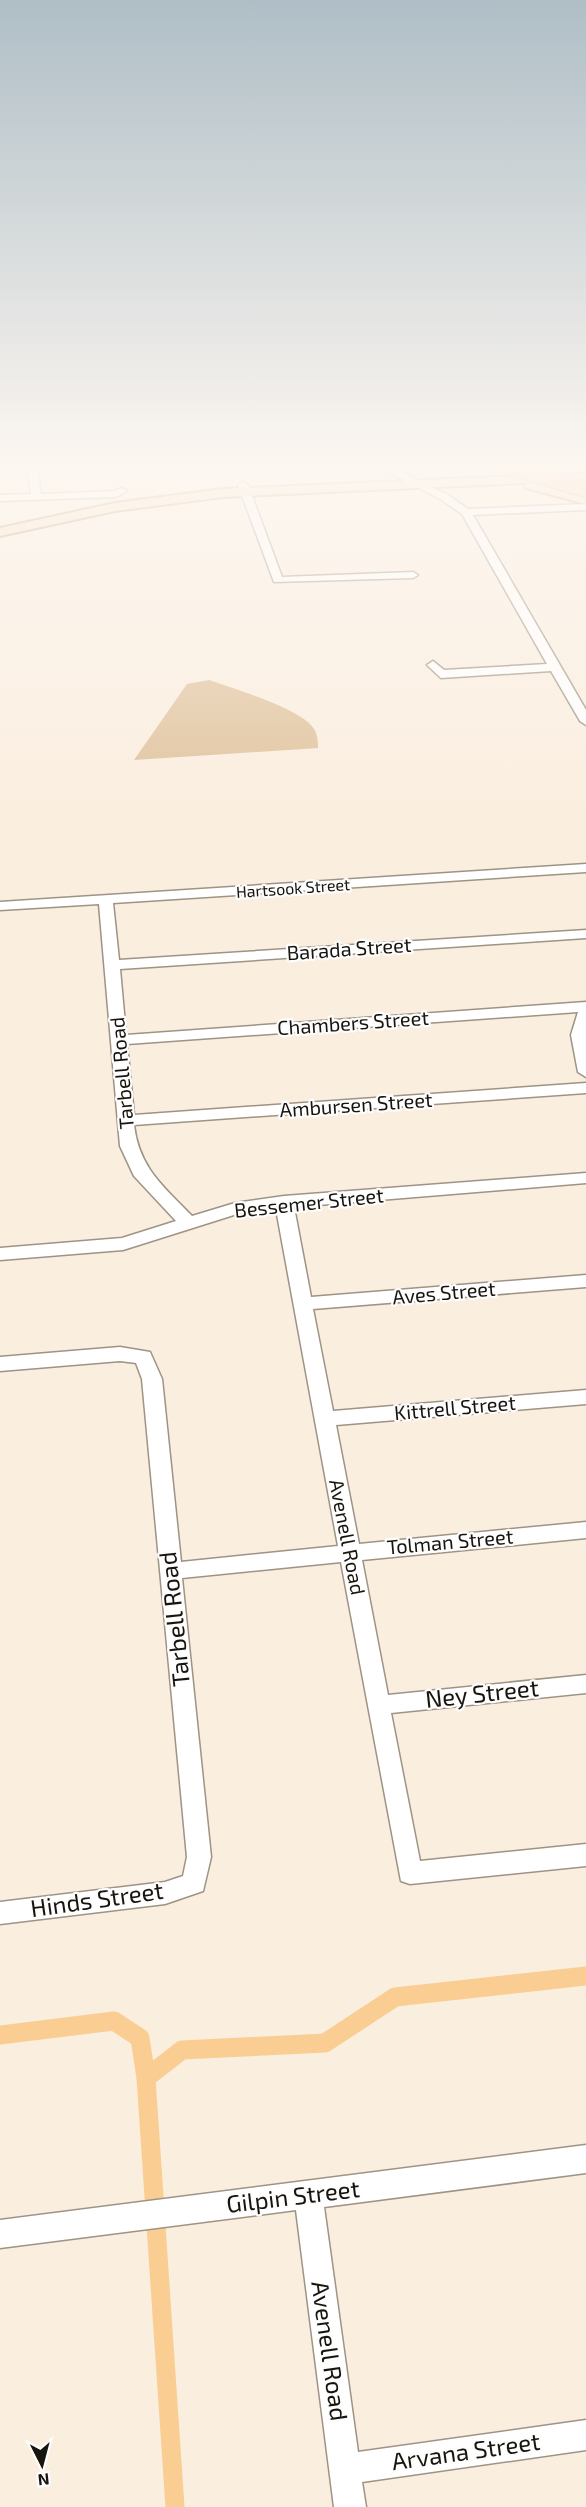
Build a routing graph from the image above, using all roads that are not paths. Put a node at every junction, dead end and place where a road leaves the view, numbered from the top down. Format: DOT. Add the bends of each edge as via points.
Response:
graph roads {
  1 [pos="507,583"];
  2 [pos="433,665"];
  3 [pos="555,667"];
  4 [pos="586,721"];
  5 [pos="586,868"];
  6 [pos="106,900"];
  7 [pos="0,906"];
  8 [pos="586,934"];
  9 [pos="112,965"];
  10 [pos="586,1009"];
  11 [pos="119,1040"];
  12 [pos="586,1072"];
  13 [pos="586,1088"];
  14 [pos="126,1121"];
  15 [pos="586,1178"];
  16 [pos="284,1202"];
  17 [pos="190,1225"];
  18 [pos="0,1254"];
  19 [pos="586,1281"];
  20 [pos="303,1304"];
  21 [pos="0,1364"];
  22 [pos="586,1396"];
  23 [pos="325,1419"];
  24 [pos="586,1530"];
  25 [pos="350,1551"];
  26 [pos="171,1571"];
  27 [pos="586,1684"];
  28 [pos="378,1705"];
  29 [pos="586,1855"];
  30 [pos="194,1883"];
  31 [pos="0,1913"];
  32 [pos="586,2159"];
  33 [pos="309,2195"];
  34 [pos="0,2234"];
  35 [pos="586,2435"];
  36 [pos="345,2469"];
  37 [pos="350,2507"];
  1 -- 3 [label="street"];
  2 -- 3 [label="street" via="441,674"];
  3 -- 4 [label="street"];
  5 -- 6 [label="street, Hartsook Street"];
  6 -- 7 [label="street, Hartsook Street"];
  6 -- 9 [label="street, Tarbell Road"];
  8 -- 9 [label="street, Barada Street"];
  9 -- 11 [label="street, Tarbell Road"];
  10 -- 11 [label="street, Chambers Street"];
  10 -- 12 [label="street" via="579,1035"];
  11 -- 14 [label="street, Tarbell Road"];
  13 -- 14 [label="street, Ambursen Street"];
  14 -- 17 [label="street, Tarbell Road" via="129,1146 141,1173"];
  15 -- 16 [label="street, Bessemer Street"];
  16 -- 17 [label="street, Bessemer Street" via="235,1209"];
  16 -- 20 [label="street, Avenell Road"];
  17 -- 18 [label="street, Bessemer Street" via="123,1244"];
  19 -- 20 [label="street, Aves Street"];
  20 -- 23 [label="street, Avenell Road"];
  21 -- 26 [label="street, Tarbell Road" via="120,1354 143,1357 152,1379"];
  22 -- 23 [label="street, Kittrell Street"];
  23 -- 25 [label="street, Avenell Road"];
  24 -- 25 [label="street, Tolman Street"];
  25 -- 26 [label="street, Tolman Street"];
  25 -- 28 [label="street, Avenell Road"];
  26 -- 30 [label="street, Tarbell Road" via="199,1857"];
  27 -- 28 [label="street, Ney Street"];
  28 -- 29 [label="street, Avenell Road" via="410,1873"];
  30 -- 31 [label="street, Hinds Street" via="165,1893"];
  32 -- 33 [label="street, Gilpin Street"];
  33 -- 34 [label="street, Gilpin Street"];
  33 -- 36 [label="street, Avenell Road"];
  35 -- 36 [label="street, Arvana Street"];
  36 -- 37 [label="street, Avenell Road"];
}
